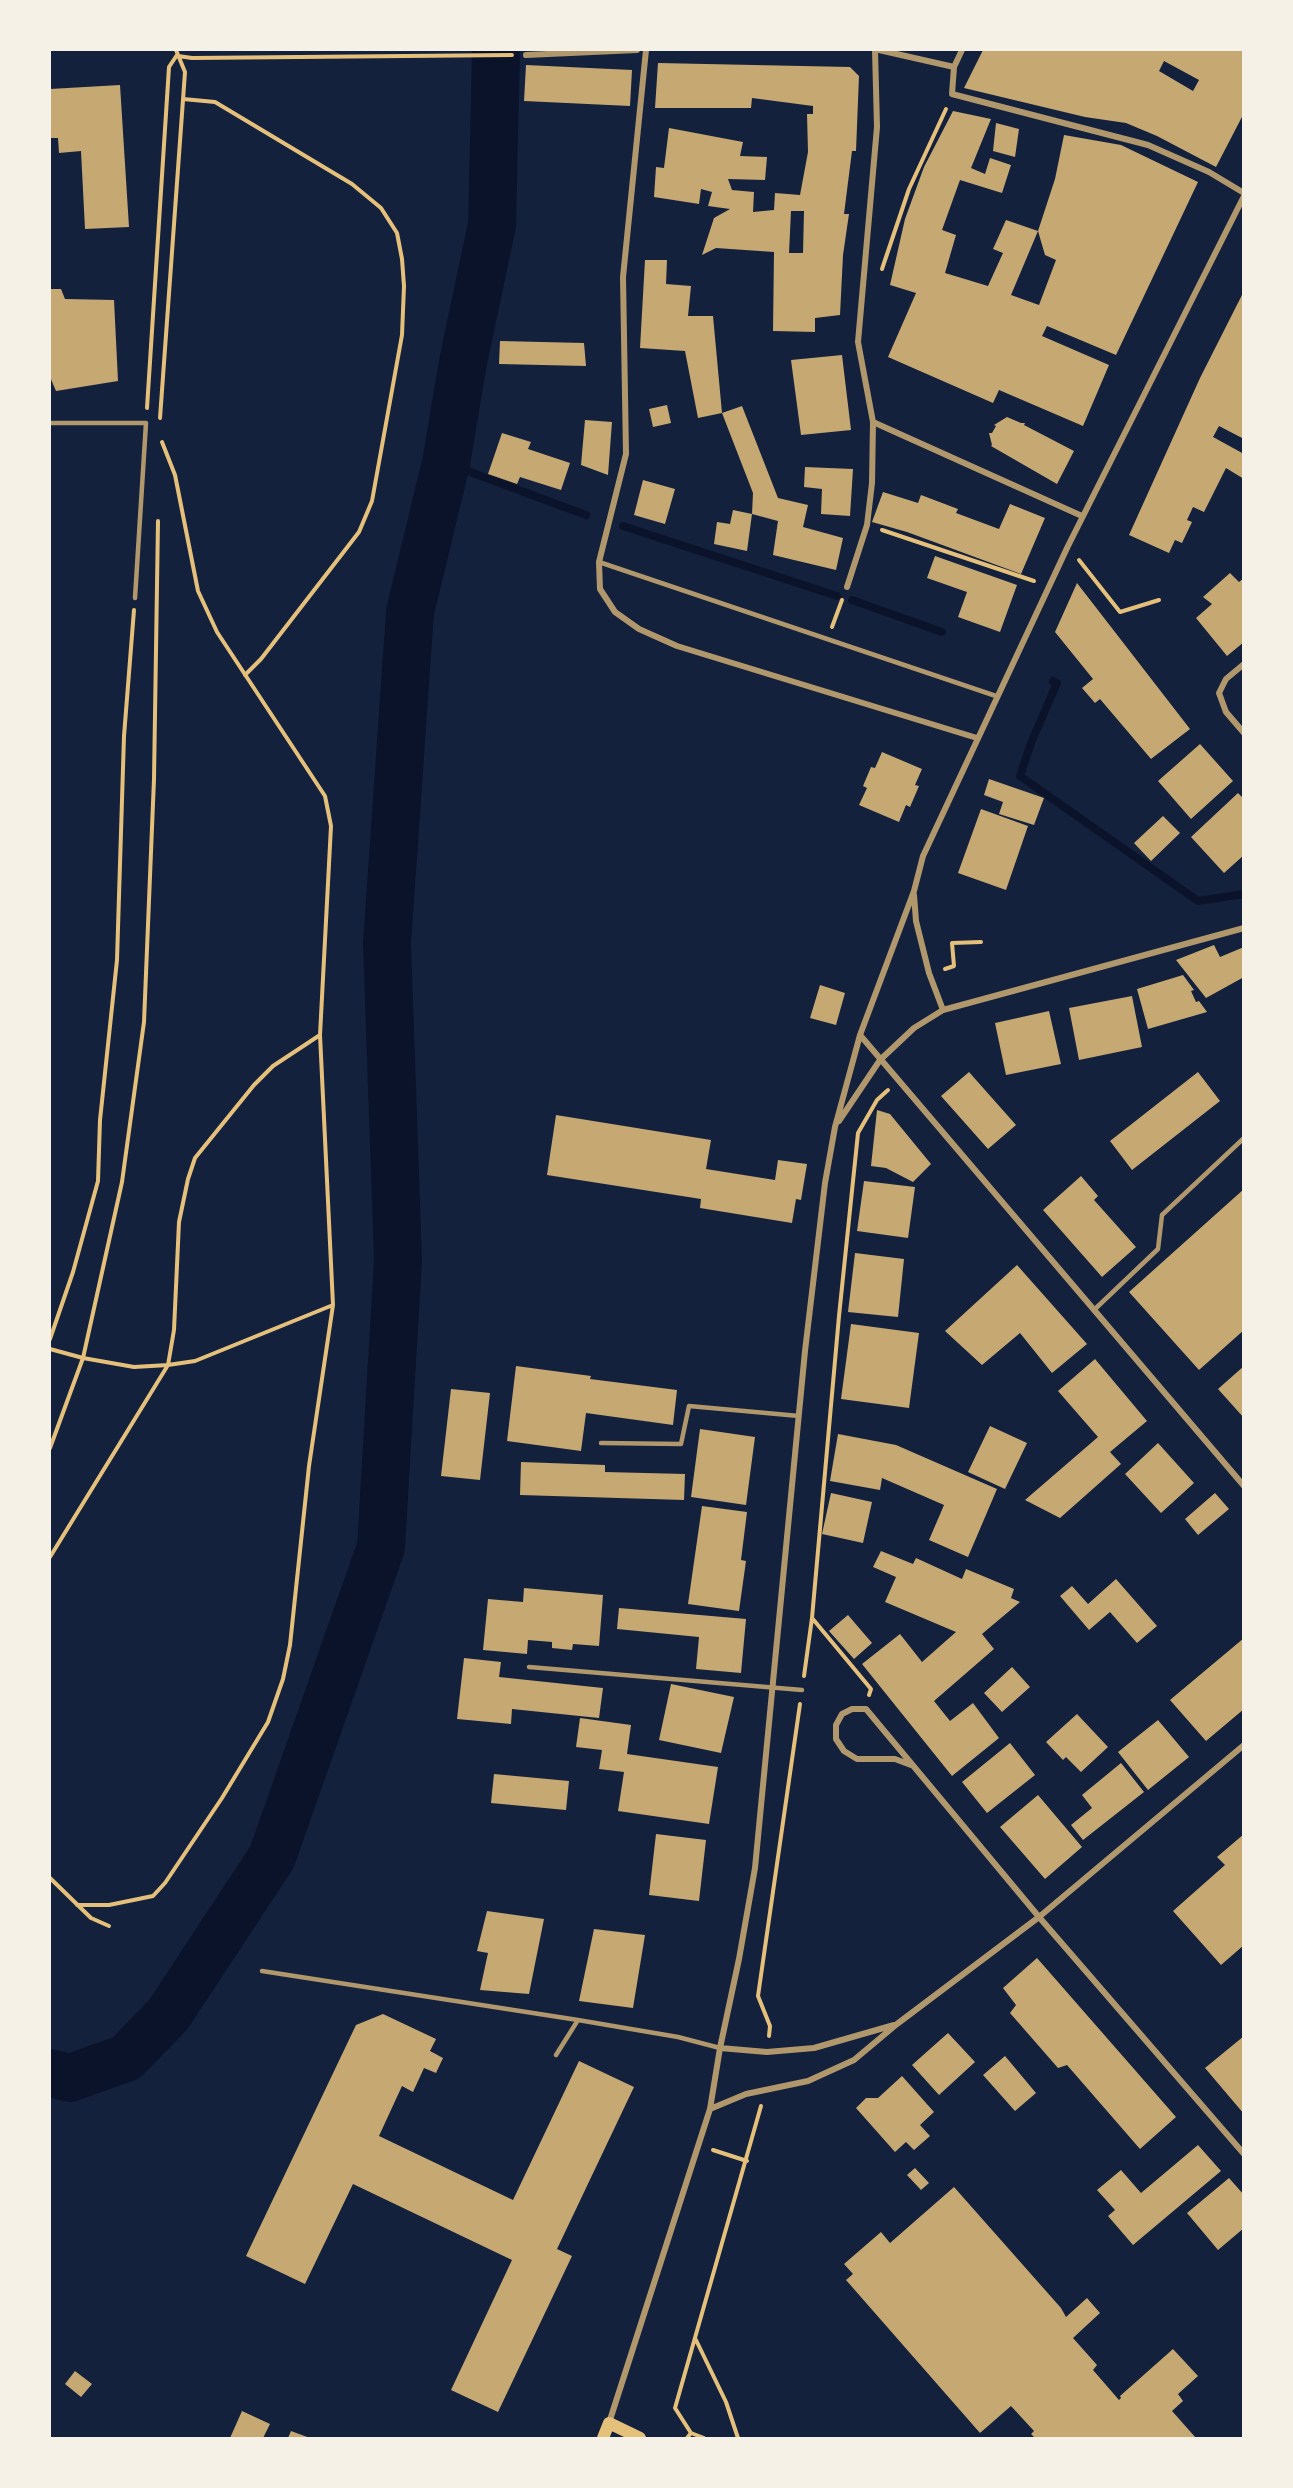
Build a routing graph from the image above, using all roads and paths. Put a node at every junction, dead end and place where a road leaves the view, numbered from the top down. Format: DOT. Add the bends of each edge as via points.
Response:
graph roads {
  1 [pos="177,50"];
  2 [pos="637,50"];
  3 [pos="646,50"];
  4 [pos="877,50"];
  5 [pos="963,50"];
  6 [pos="526,55"];
  7 [pos="177,56"];
  8 [pos="954,67"];
  9 [pos="952,94"];
  10 [pos="183,99"];
  11 [pos="1244,195"];
  12 [pos="880,276"];
  13 [pos="873,422"];
  14 [pos="50,423"];
  15 [pos="146,423"];
  16 [pos="159,434"];
  17 [pos="159,446"];
  18 [pos="1082,516"];
  19 [pos="158,517"];
  20 [pos="867,525"];
  21 [pos="1068,546"];
  22 [pos="599,562"];
  23 [pos="1049,586"];
  24 [pos="847,587"];
  25 [pos="135,598"];
  26 [pos="1159,600"];
  27 [pos="827,638"];
  28 [pos="1244,664"];
  29 [pos="245,675"];
  30 [pos="996,696"];
  31 [pos="1244,733"];
  32 [pos="977,738"];
  33 [pos="914,891"];
  34 [pos="1244,928"];
  35 [pos="981,942"];
  36 [pos="944,969"];
  37 [pos="943,1010"];
  38 [pos="320,1035"];
  39 [pos="860,1035"];
  40 [pos="880,1059"];
  41 [pos="900,1080"];
  42 [pos="835,1127"];
  43 [pos="1244,1138"];
  44 [pos="333,1305"];
  45 [pos="1094,1310"];
  46 [pos="50,1339"];
  47 [pos="50,1349"];
  48 [pos="83,1358"];
  49 [pos="168,1365"];
  50 [pos="799,1416"];
  51 [pos="602,1443"];
  52 [pos="50,1448"];
  53 [pos="1244,1486"];
  54 [pos="50,1557"];
  55 [pos="812,1618"];
  56 [pos="529,1667"];
  57 [pos="773,1686"];
  58 [pos="802,1690"];
  59 [pos="866,1710"];
  60 [pos="1244,1744"];
  61 [pos="911,1765"];
  62 [pos="50,1878"];
  63 [pos="77,1905"];
  64 [pos="1039,1917"];
  65 [pos="109,1926"];
  66 [pos="262,1971"];
  67 [pos="578,2020"];
  68 [pos="897,2024"];
  69 [pos="720,2048"];
  70 [pos="767,2052"];
  71 [pos="556,2055"];
  72 [pos="765,2090"];
  73 [pos="710,2109"];
  74 [pos="698,2146"];
  75 [pos="1244,2154"];
  76 [pos="747,2161"];
  77 [pos="695,2339"];
  78 [pos="609,2423"];
  79 [pos="691,2433"];
  80 [pos="603,2439"];
  81 [pos="640,2439"];
  82 [pos="687,2439"];
  83 [pos="704,2439"];
  84 [pos="738,2439"];
  1 -- 7 [label="path"];
  2 -- 6 [label="street"];
  3 -- 22 [label="street" via="623,277 626,454"];
  4 -- 8 [label="street"];
  4 -- 13 [label="street" via="877,127 858,342"];
  5 -- 8 [label="street"];
  6 -- 7 [label="path"];
  7 -- 10 [label="path" via="185,72"];
  7 -- 15 [label="path" via="170,67"];
  8 -- 9 [label="street"];
  9 -- 11 [label="street" via="1148,145 1209,172"];
  9 -- 12 [label="path" via="909,189"];
  10 -- 16 [label="path"];
  10 -- 29 [label="path" via="216,102 352,184 381,208 396,233 402,259 402,335 372,501 359,532"];
  11 -- 18 [label="street"];
  13 -- 18 [label="street"];
  13 -- 20 [label="street"];
  14 -- 15 [label="lane"];
  15 -- 16 [label="path"];
  15 -- 25 [label="lane"];
  16 -- 17 [label="path"];
  16 -- 29 [label="path" via="175,475 198,591 217,632"];
  18 -- 21 [label="street"];
  19 -- 48 [label="path" via="144,1022 122,1182"];
  20 -- 23 [label="path"];
  20 -- 24 [label="street"];
  21 -- 23 [label="street"];
  21 -- 26 [label="path" via="1120,612"];
  22 -- 27 [label="lane"];
  22 -- 32 [label="street" via="600,589 615,612 639,629 677,646"];
  23 -- 30 [label="street"];
  24 -- 27 [label="path"];
  25 -- 46 [label="path" via="124,736 117,960 100,1120 98,1181"];
  27 -- 30 [label="lane"];
  28 -- 31 [label="street" via="1226,679 1220,693 1226,712"];
  29 -- 38 [label="path" via="325,796 331,826"];
  30 -- 32 [label="street"];
  32 -- 33 [label="street" via="922,856"];
  33 -- 37 [label="street" via="916,921 928,973"];
  33 -- 39 [label="street"];
  34 -- 37 [label="street"];
  35 -- 36 [label="path" via="952,943 954,966"];
  37 -- 40 [label="street" via="914,1028"];
  38 -- 44 [label="path"];
  38 -- 49 [label="path" via="273,1066 254,1084 195,1158 179,1222 174,1330"];
  39 -- 40 [label="street"];
  39 -- 42 [label="street"];
  40 -- 41 [label="street"];
  40 -- 42 [label="street"];
  41 -- 45 [label="street"];
  41 -- 55 [label="path" via="877,1100 858,1132"];
  42 -- 50 [label="street" via="825,1183"];
  43 -- 45 [label="lane" via="1162,1215 1158,1249"];
  44 -- 49 [label="path" via="195,1361"];
  44 -- 63 [label="path" via="309,1466 290,1645 268,1722 222,1798 153,1896 109,1905"];
  45 -- 53 [label="street"];
  47 -- 48 [label="path"];
  48 -- 49 [label="path" via="134,1367"];
  48 -- 52 [label="path"];
  49 -- 54 [label="path"];
  50 -- 51 [label="lane" via="688,1406 681,1444"];
  50 -- 57 [label="street"];
  55 -- 58 [label="path"];
  55 -- 59 [label="path" via="871,1689"];
  56 -- 57 [label="lane"];
  57 -- 58 [label="lane"];
  57 -- 69 [label="street" via="755,1868"];
  58 -- 70 [label="path" via="758,1996 770,2026"];
  59 -- 61 [label="street"];
  59 -- 61 [label="street" via="852,1709 842,1714 836,1725 836,1739 844,1751 856,1758 895,1759"];
  60 -- 64 [label="street"];
  61 -- 64 [label="street"];
  62 -- 63 [label="path"];
  63 -- 65 [label="path" via="91,1918"];
  64 -- 68 [label="street"];
  64 -- 75 [label="street"];
  66 -- 67 [label="lane"];
  67 -- 69 [label="lane"];
  67 -- 71 [label="lane"];
  68 -- 70 [label="street" via="814,2048"];
  68 -- 72 [label="street" via="854,2060 828,2073"];
  69 -- 70 [label="street"];
  69 -- 73 [label="street"];
  72 -- 73 [label="street"];
  72 -- 76 [label="path"];
  73 -- 74 [label="street"];
  74 -- 76 [label="path"];
  74 -- 78 [label="street"];
  76 -- 77 [label="path"];
  77 -- 79 [label="path" via="675,2408"];
  77 -- 84 [label="path" via="726,2402"];
  78 -- 80 [label="main road"];
  78 -- 81 [label="main road"];
  79 -- 82 [label="path"];
  79 -- 83 [label="path"];
}
